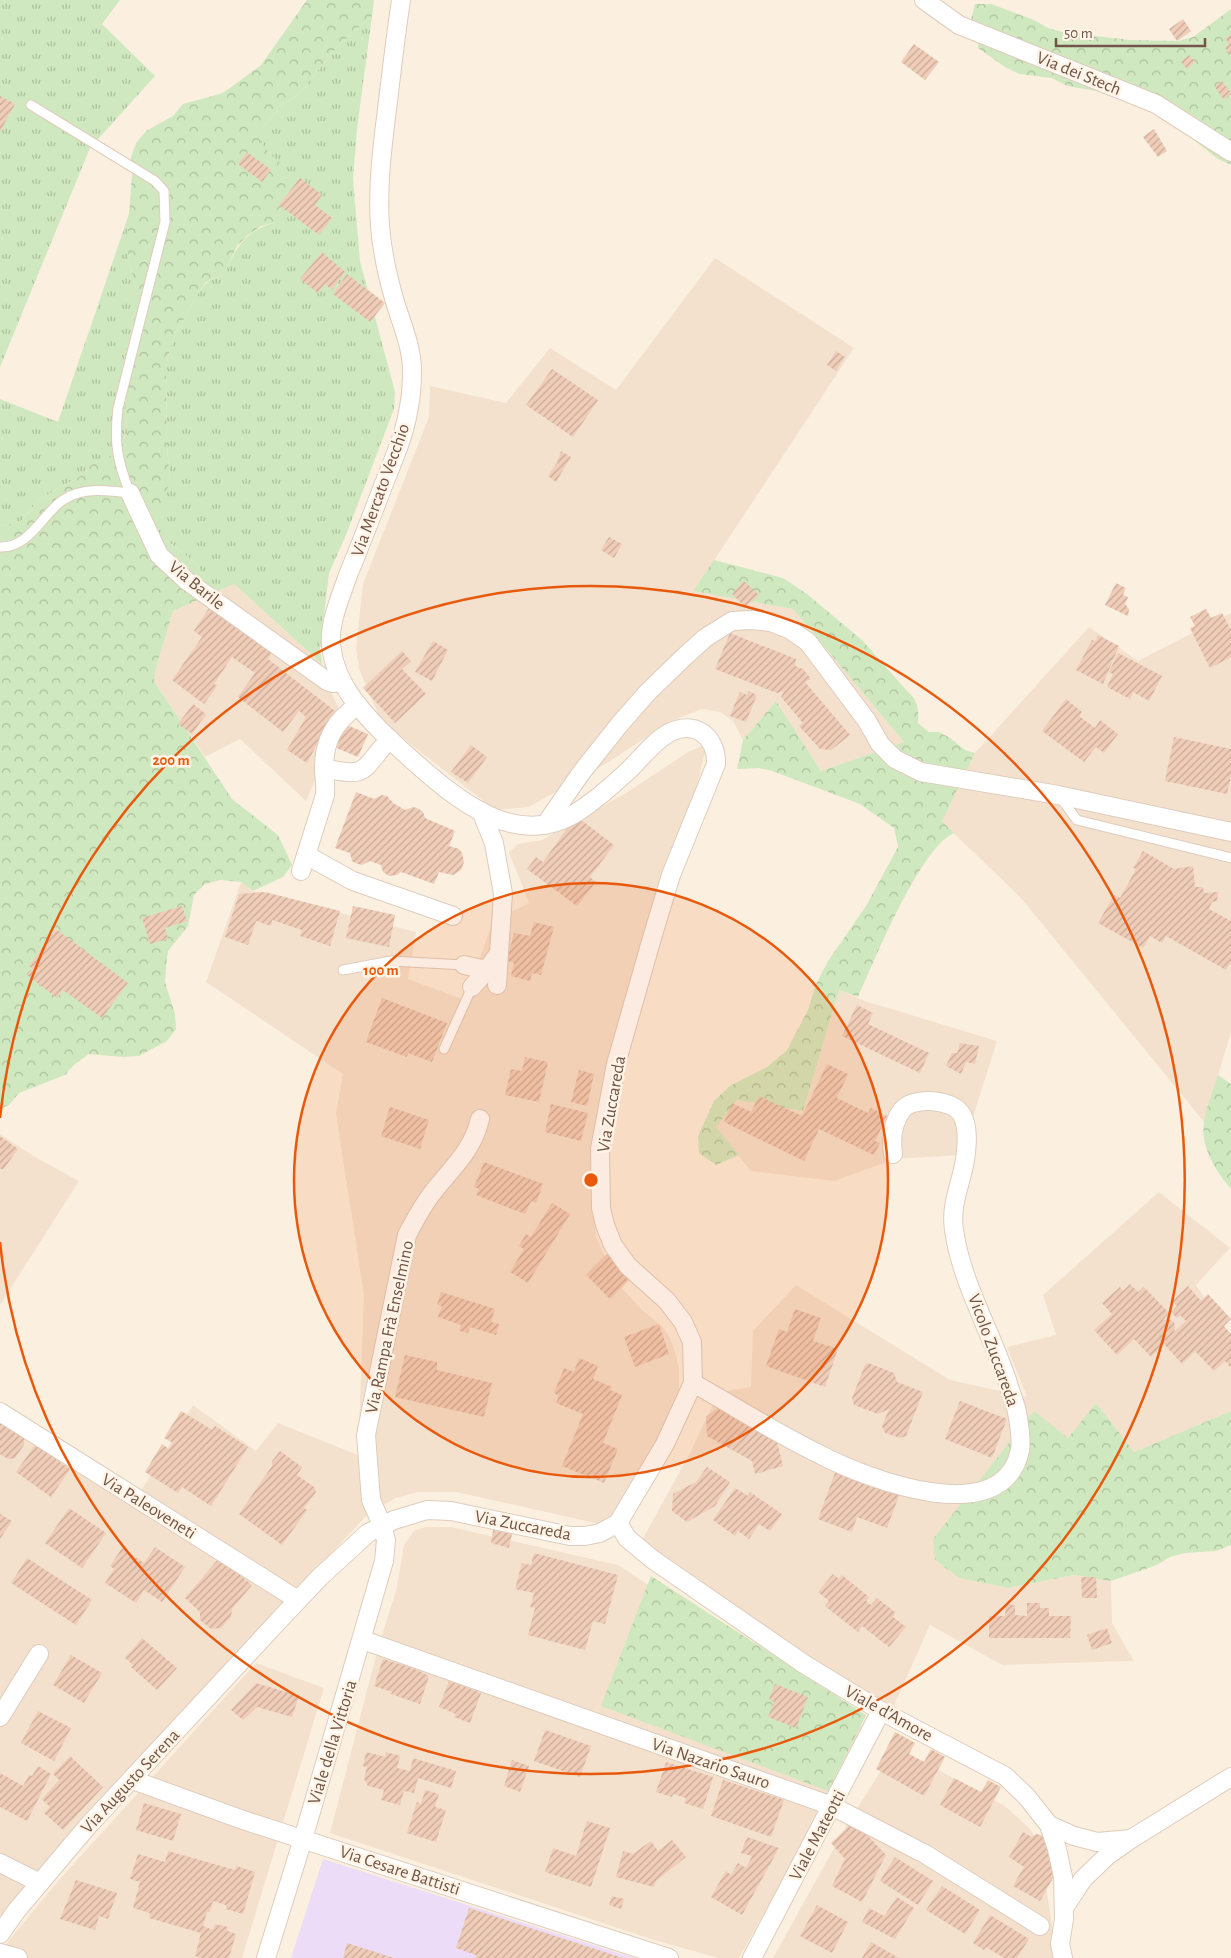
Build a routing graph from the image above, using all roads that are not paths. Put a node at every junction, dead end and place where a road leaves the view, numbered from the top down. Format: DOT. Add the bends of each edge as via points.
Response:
graph roads {
  1 [pos="401,0"];
  2 [pos="924,0"];
  3 [pos="31,106"];
  4 [pos="1231,152"];
  5 [pos="130,493"];
  6 [pos="0,548"];
  7 [pos="342,682"];
  8 [pos="358,705"];
  9 [pos="390,739"];
  10 [pos="324,768"];
  11 [pos="1058,795"];
  12 [pos="481,811"];
  13 [pos="550,824"];
  14 [pos="1231,832"];
  15 [pos="1231,858"];
  16 [pos="453,916"];
  17 [pos="499,953"];
  18 [pos="464,965"];
  19 [pos="343,970"];
  20 [pos="487,970"];
  21 [pos="497,985"];
  22 [pos="472,987"];
  23 [pos="444,1049"];
  24 [pos="480,1118"];
  25 [pos="892,1154"];
  26 [pos="693,1383"];
  27 [pos="0,1412"];
  28 [pos="618,1523"];
  29 [pos="382,1525"];
  30 [pos="298,1600"];
  31 [pos="267,1634"];
  32 [pos="363,1640"];
  33 [pos="39,1654"];
  34 [pos="881,1711"];
  35 [pos="0,1717"];
  36 [pos="1231,1777"];
  37 [pos="133,1780"];
  38 [pos="832,1806"];
  39 [pos="1049,1825"];
  40 [pos="304,1839"];
  41 [pos="1131,1839"];
  42 [pos="0,1863"];
  43 [pos="40,1883"];
  44 [pos="1064,1908"];
  45 [pos="1040,1926"];
  46 [pos="0,1934"];
  47 [pos="0,1953"];
  48 [pos="18,1958"];
  49 [pos="266,1958"];
  50 [pos="669,1958"];
  51 [pos="752,1958"];
  52 [pos="1063,1958"];
  1 -- 7 [label="street, Via Mercato Vecchio" via="379,194 380,228 386,260 408,340 412,370 409,407 402,439 333,623 331,645"];
  2 -- 4 [label="street, Via dei Stech" via="959,25 1156,104"];
  3 -- 5 [label="lane" via="155,181 164,191 165,222 117,417 118,459"];
  5 -- 6 [label="lane" via="89,490 72,496 62,501 22,540"];
  5 -- 7 [label="street, Via Barile" via="159,555 187,581 327,681"];
  7 -- 8 [label="street, Via Mercato Vecchio"];
  8 -- 9 [label="street, Via Mercato Vecchio"];
  8 -- 10 [label="street" via="337,723 329,735"];
  9 -- 10 [label="street" via="361,771 346,773"];
  9 -- 12 [label="street, Via Mercato Vecchio" via="445,790"];
  10 -- 16 [label="street" via="325,795 304,863"];
  11 -- 13 [label="street" via="920,772 895,759 880,744 867,721 808,642 771,622 732,621 705,638 647,693 581,773"];
  11 -- 14 [label="street"];
  11 -- 15 [label="lane" via="1077,820"];
  12 -- 13 [label="street, Via Mercato Vecchio" via="521,825"];
  12 -- 17 [label="street" via="494,843 501,876"];
  13 -- 26 [label="street, Via Zuccareda" via="577,813 594,801 665,735 676,730 694,729 713,743 716,764 671,875 652,938 616,1064 600,1149 601,1208 605,1225 628,1266 667,1301 683,1322 692,1342"];
  17 -- 20 [label="street"];
  17 -- 21 [label="street"];
  18 -- 19 [label="lane" via="391,961"];
  18 -- 20 [label="street"];
  20 -- 22 [label="street"];
  22 -- 23 [label="lane"];
  24 -- 29 [label="street, Via Rampa Frà Enselmino" via="477,1134 466,1152 423,1206 408,1235 366,1435 371,1500"];
  25 -- 26 [label="street, Vicolo Zuccareda" via="895,1124 903,1108 916,1102 940,1102 954,1106 962,1115 967,1147 953,1207 954,1230 977,1308 997,1351 1017,1410 1020,1432 1016,1463 1003,1482 987,1490 964,1495 912,1488 860,1472 822,1456"];
  26 -- 28 [label="street, Via Zuccareda" via="665,1444"];
  27 -- 30 [label="street, Via Paleoveneti"];
  28 -- 29 [label="street, Via Zuccareda" via="593,1535 570,1536 451,1510 427,1510"];
  28 -- 34 [label="street, Viale d'Amore" via="627,1538 652,1559 804,1664"];
  29 -- 30 [label="street, Via Zuccareda" via="348,1550"];
  29 -- 32 [label="street, Viale della Vittoria" via="386,1540 384,1561"];
  30 -- 31 [label="street, Via Zuccareda"];
  31 -- 37 [label="street, Via Augusto Serena"];
  32 -- 38 [label="street, Via Nazario Sauro"];
  32 -- 40 [label="street, Viale della Vittoria"];
  33 -- 35 [label="street"];
  34 -- 38 [label="street, Viale Mateotti"];
  34 -- 39 [label="street, Viale d'Amore" via="1005,1776"];
  36 -- 41 [label="street"];
  37 -- 40 [label="street, Via Cesare Battisti"];
  37 -- 43 [label="street, Via Augusto Serena" via="87,1827"];
  38 -- 45 [label="street, Via Nazario Sauro" via="924,1854"];
  38 -- 51 [label="street, Viale Mateotti"];
  39 -- 41 [label="street" via="1097,1842"];
  39 -- 44 [label="street, Viale d'Amore" via="1057,1849"];
  40 -- 49 [label="street, Viale della Vittoria"];
  40 -- 50 [label="street, Via Cesare Battisti"];
  41 -- 44 [label="street" via="1083,1878"];
  42 -- 43 [label="street"];
  43 -- 46 [label="street, Via Augusto Serena"];
  44 -- 52 [label="street, Viale d'Amore" via="1060,1944"];
  47 -- 48 [label="street"];
}
